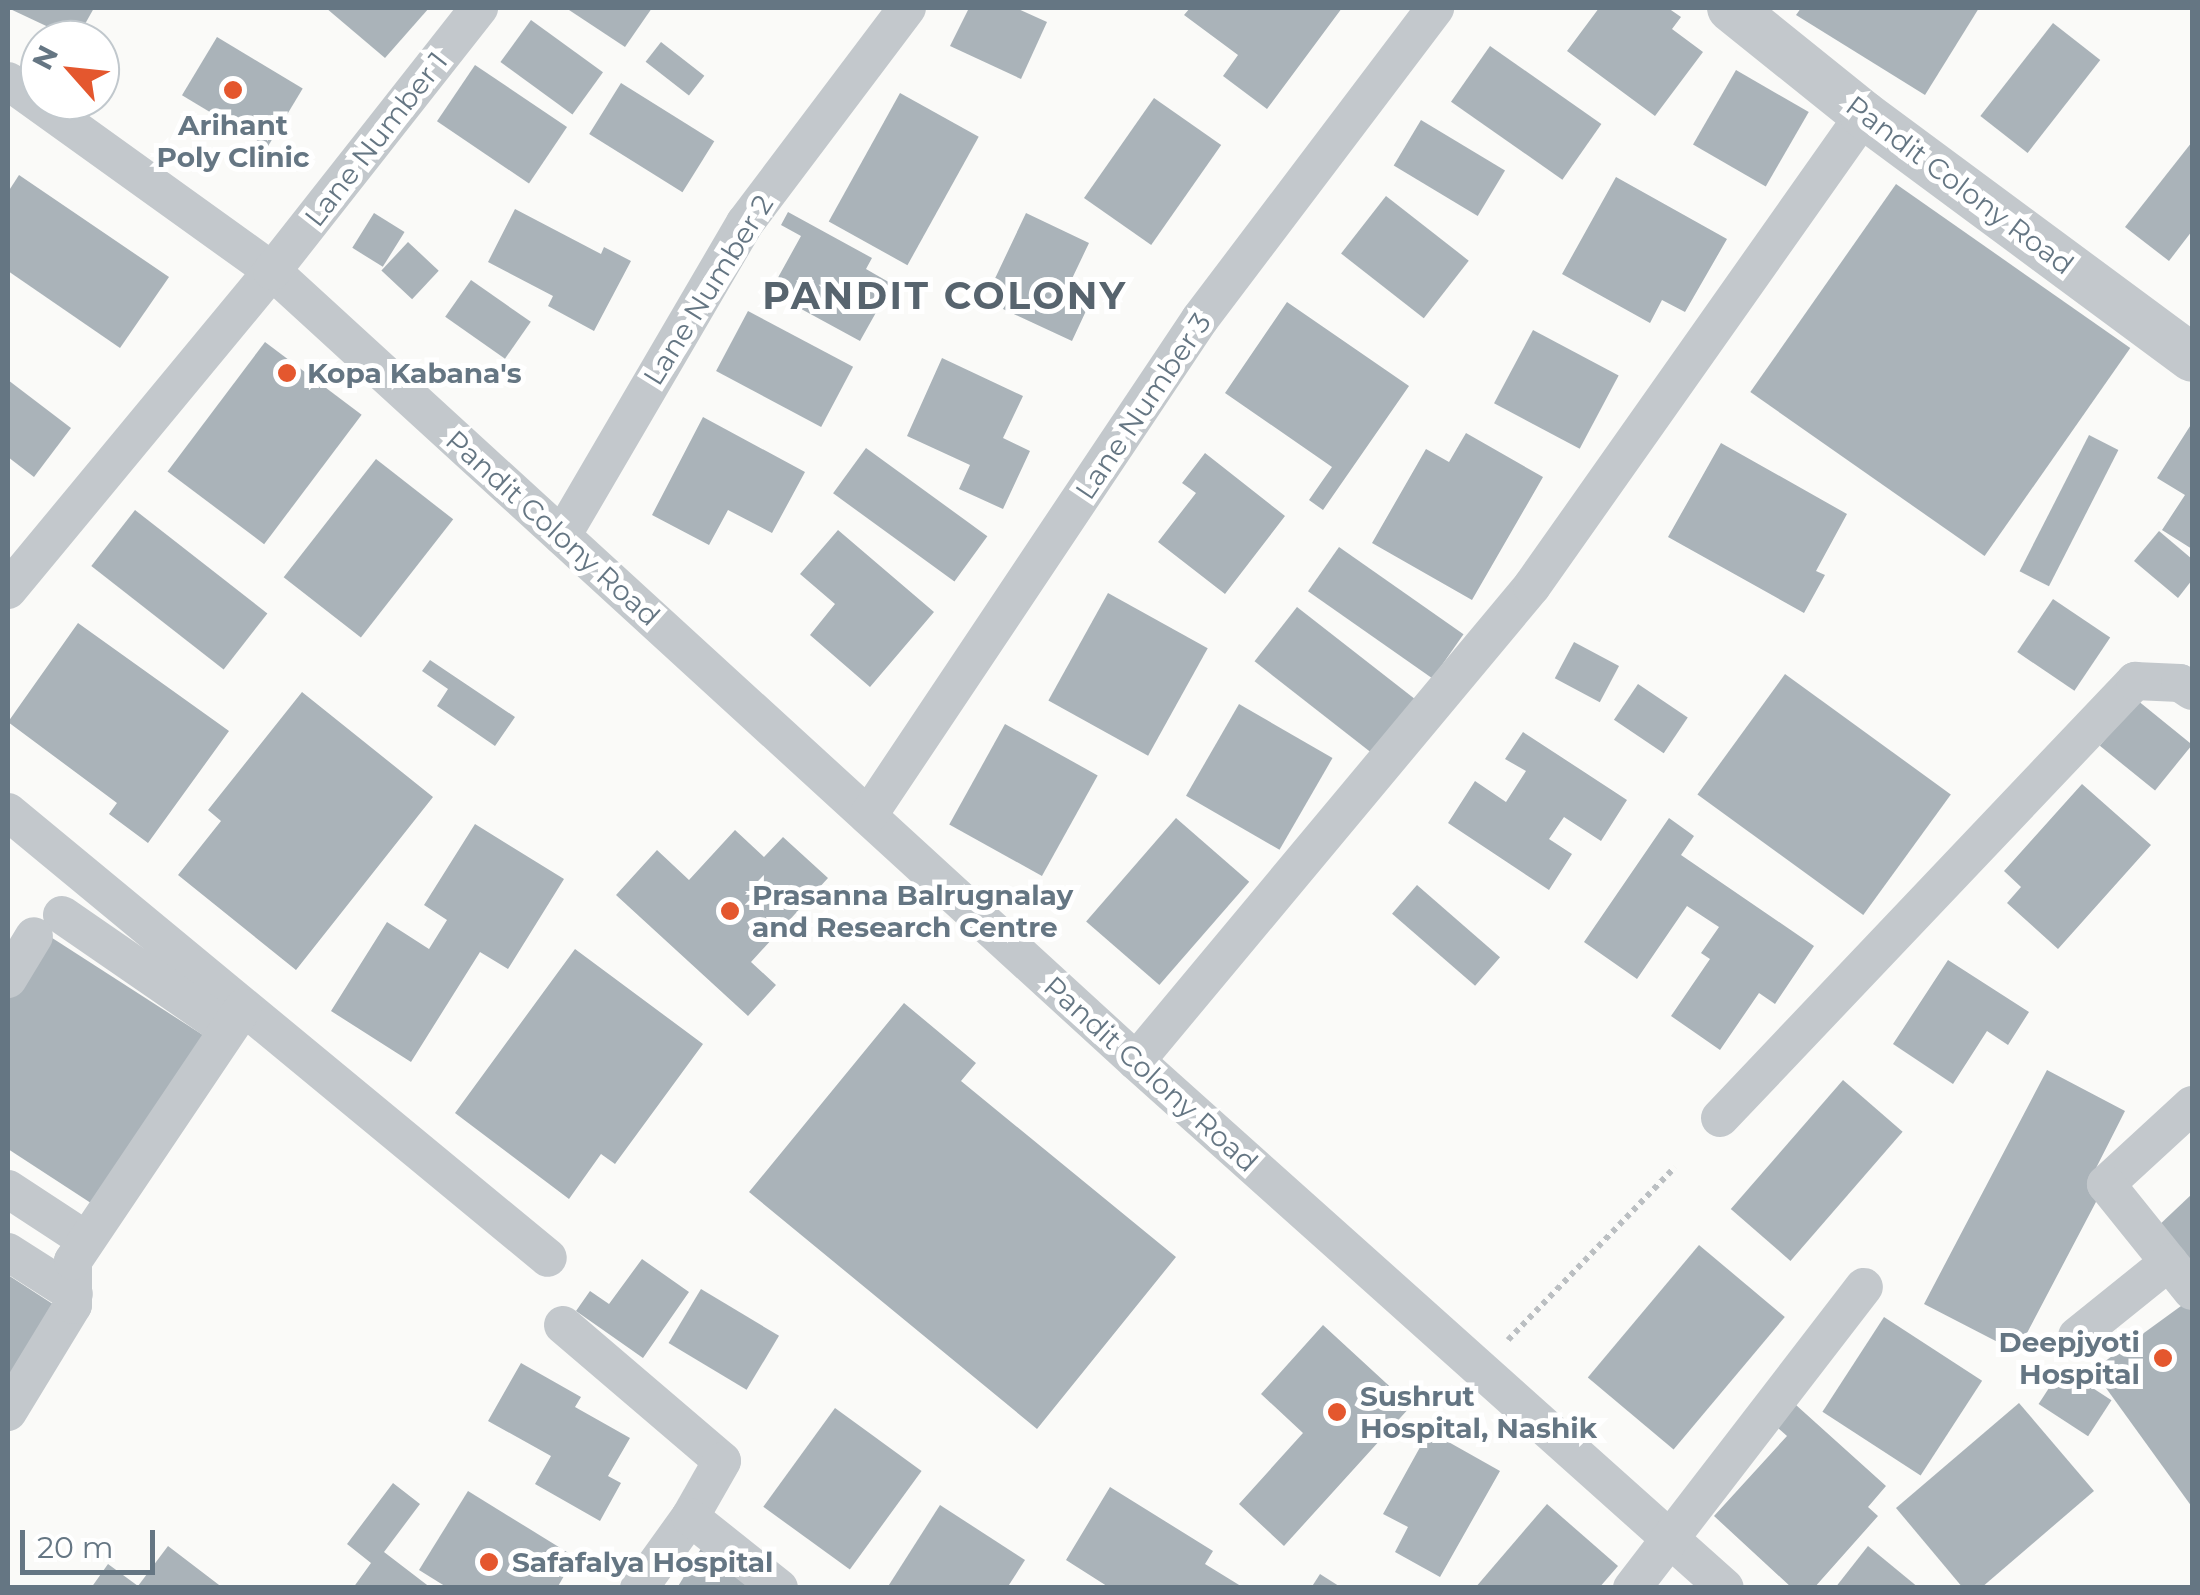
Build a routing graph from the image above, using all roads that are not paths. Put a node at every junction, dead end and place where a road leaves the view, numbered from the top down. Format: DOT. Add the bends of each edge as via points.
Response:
graph roads {
  1 [pos="479,8"];
  2 [pos="907,8"];
  3 [pos="1435,8"];
  4 [pos="1731,8"];
  5 [pos="8,81"];
  6 [pos="1864,115"];
  7 [pos="272,272"];
  8 [pos="2192,358"];
  9 [pos="562,536"];
  10 [pos="8,590"];
  11 [pos="2192,691"];
  12 [pos="8,812"];
  13 [pos="868,816"];
  14 [pos="175,973"];
  15 [pos="8,979"];
  16 [pos="235,1018"];
  17 [pos="1136,1061"];
  18 [pos="2192,1105"];
  19 [pos="1720,1118"];
  20 [pos="8,1190"];
  21 [pos="86,1240"];
  22 [pos="8,1252"];
  23 [pos="548,1258"];
  24 [pos="2181,1277"];
  25 [pos="1864,1287"];
  26 [pos="74,1294"];
  27 [pos="564,1326"];
  28 [pos="2077,1336"];
  29 [pos="8,1412"];
  30 [pos="690,1517"];
  31 [pos="1670,1542"];
  32 [pos="639,1588"];
  33 [pos="778,1588"];
  34 [pos="1632,1588"];
  35 [pos="1725,1588"];
  1 -- 7 [label="street, Lane Number 1"];
  2 -- 9 [label="street, Lane Number 2" via="745,223"];
  3 -- 13 [label="street, Lane Number 3" via="1200,320"];
  4 -- 6 [label="street, Pandit Colony Road"];
  5 -- 7 [label="street, Pandit Colony Road"];
  6 -- 8 [label="street, Pandit Colony Road"];
  6 -- 17 [label="street" via="1532,586"];
  7 -- 9 [label="street, Pandit Colony Road"];
  7 -- 10 [label="street"];
  9 -- 13 [label="street, Pandit Colony Road"];
  11 -- 19 [label="street" via="2180,682 2135,681"];
  12 -- 14 [label="street"];
  13 -- 17 [label="street, Pandit Colony Road"];
  14 -- 15 [label="street" via="48,926"];
  14 -- 16 [label="street"];
  16 -- 21 [label="street"];
  16 -- 23 [label="street"];
  17 -- 31 [label="street, Pandit Colony Road"];
  18 -- 24 [label="street" via="2106,1184"];
  20 -- 21 [label="street"];
  21 -- 26 [label="street" via="70,1272"];
  22 -- 26 [label="street"];
  24 -- 28 [label="street"];
  25 -- 31 [label="street"];
  26 -- 29 [label="street"];
  27 -- 30 [label="street" via="722,1461"];
  30 -- 32 [label="street"];
  30 -- 33 [label="street"];
  31 -- 34 [label="street"];
  31 -- 35 [label="street, Pandit Colony Road"];
}
